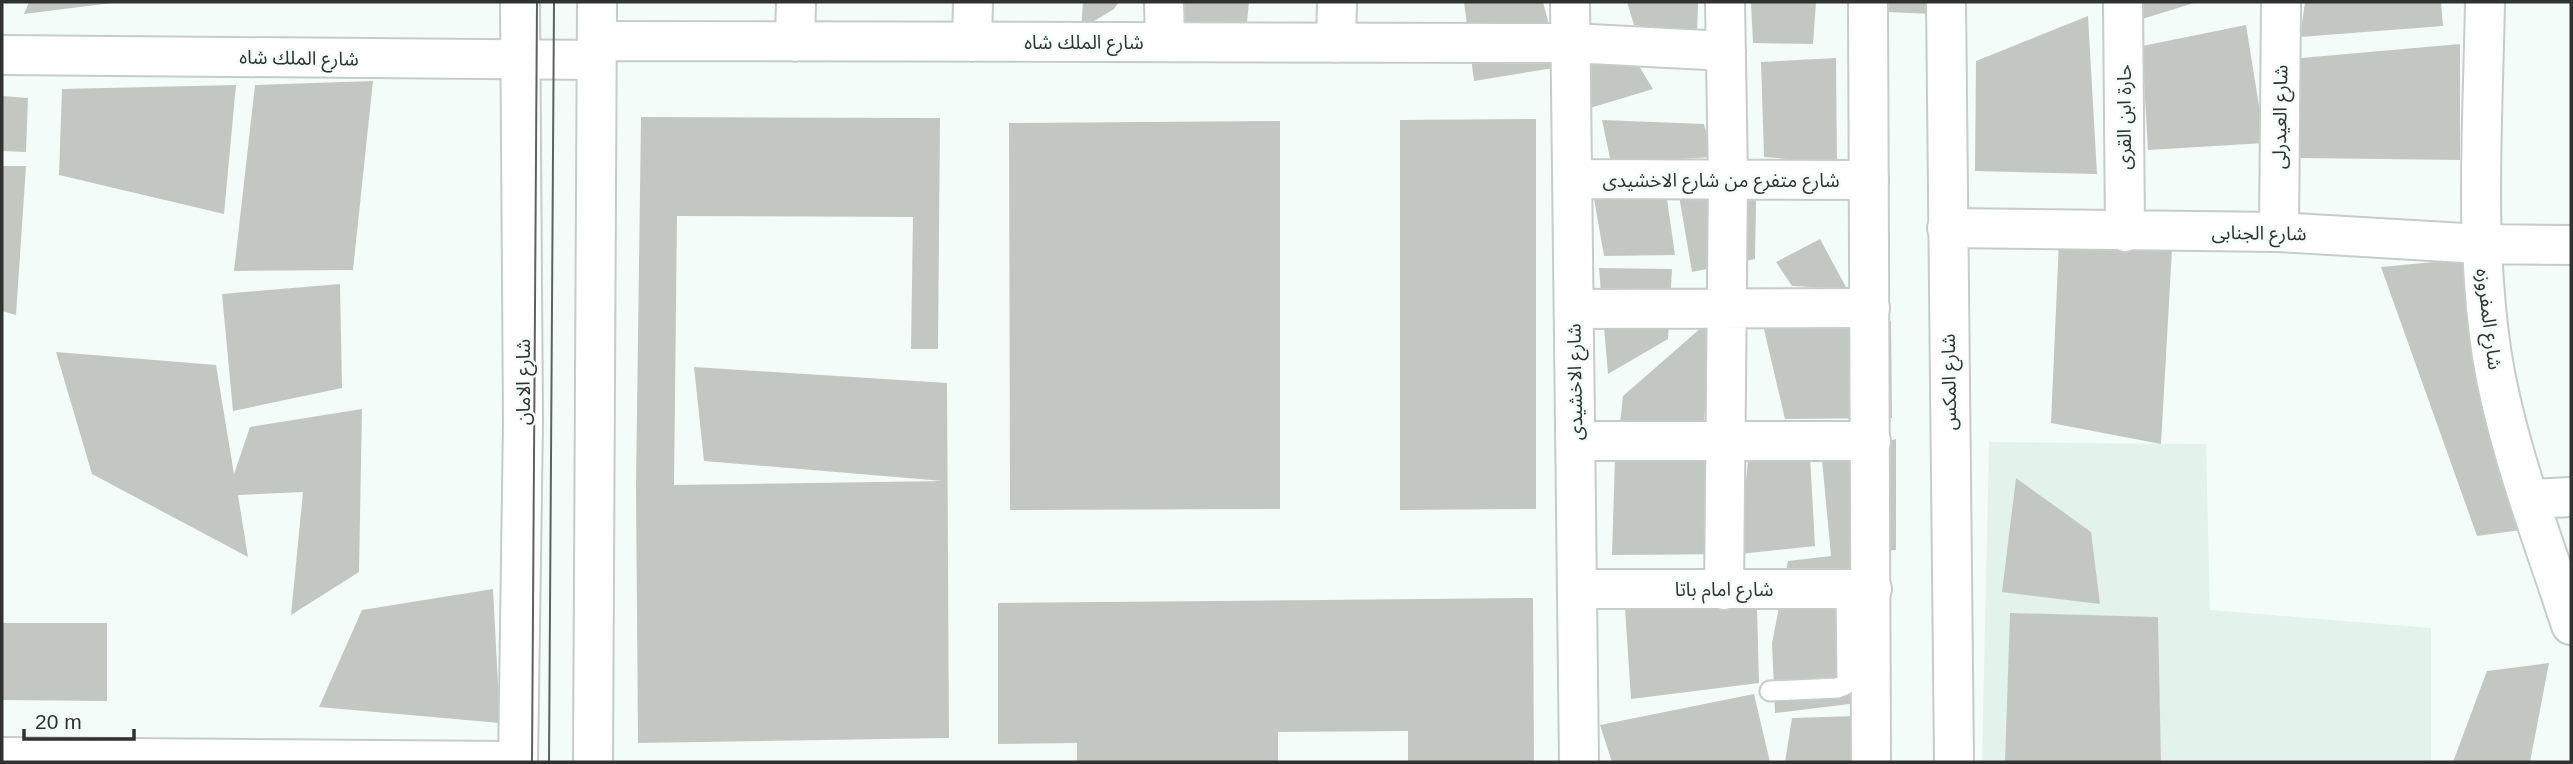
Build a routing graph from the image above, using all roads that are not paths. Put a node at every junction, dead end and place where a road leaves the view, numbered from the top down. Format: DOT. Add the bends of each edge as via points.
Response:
graph roads {
  1 [pos="520,2"];
  2 [pos="597,2"];
  3 [pos="796,2"];
  4 [pos="973,2"];
  5 [pos="1164,2"];
  6 [pos="1337,2"];
  7 [pos="1570,2"];
  8 [pos="1725,2"];
  9 [pos="1868,2"];
  10 [pos="1946,2"];
  11 [pos="2123,2"];
  12 [pos="2281,2"];
  13 [pos="2485,2"];
  14 [pos="795,42"];
  15 [pos="972,42"];
  16 [pos="1164,42"];
  17 [pos="1336,43"];
  18 [pos="1571,43"];
  19 [pos="596,51"];
  20 [pos="1726,51"];
  21 [pos="2,55"];
  22 [pos="520,60"];
  23 [pos="1573,179"];
  24 [pos="1728,179"];
  25 [pos="1869,180"];
  26 [pos="1947,228"];
  27 [pos="2124,232"];
  28 [pos="2279,232"];
  29 [pos="2481,244"];
  30 [pos="2571,245"];
  31 [pos="1726,307"];
  32 [pos="1870,308"];
  33 [pos="1575,309"];
  34 [pos="1576,441"];
  35 [pos="1726,441"];
  36 [pos="1871,442"];
  37 [pos="2571,497"];
  38 [pos="2530,499"];
  39 [pos="1577,589"];
  40 [pos="1859,589"];
  41 [pos="1724,590"];
  42 [pos="2571,625"];
  43 [pos="1770,691"];
  44 [pos="2,757"];
  45 [pos="518,762"];
  46 [pos="593,762"];
  47 [pos="1578,762"];
  48 [pos="1871,762"];
  49 [pos="1954,762"];
  1 -- 22 [label="street, شارع الامان"];
  2 -- 19 [label="street"];
  3 -- 14 [label="street"];
  4 -- 15 [label="street"];
  5 -- 16 [label="street"];
  6 -- 17 [label="street"];
  7 -- 18 [label="street, شارع الاخشيدى"];
  8 -- 20 [label="street"];
  9 -- 25 [label="street"];
  10 -- 26 [label="street, شارع المكس"];
  11 -- 27 [label="street, حارة ابن القرى"];
  12 -- 28 [label="street, شارع العيدرلى"];
  13 -- 29 [label="street, شارع المفروزه"];
  14 -- 15 [label="street, شارع الملك شاه"];
  14 -- 19 [label="street, شارع الملك شاه"];
  15 -- 16 [label="street, شارع الملك شاه"];
  16 -- 17 [label="street, شارع الملك شاه"];
  17 -- 18 [label="street, شارع الملك شاه"];
  18 -- 20 [label="street, شارع الملك شاه"];
  18 -- 23 [label="street, شارع الاخشيدى"];
  19 -- 22 [label="street, شارع الملك شاه"];
  19 -- 46 [label="street"];
  20 -- 24 [label="street"];
  21 -- 22 [label="street, شارع الملك شاه"];
  22 -- 45 [label="street, شارع الامان" via="523,422"];
  23 -- 24 [label="street, شارع متفرع من شارع الاخشيدى"];
  23 -- 33 [label="street, شارع الاخشيدى"];
  24 -- 25 [label="street, شارع متفرع من شارع الاخشيدى"];
  24 -- 31 [label="street"];
  25 -- 32 [label="street"];
  26 -- 27 [label="street, شارع الجنابى"];
  26 -- 49 [label="street, شارع المكس"];
  27 -- 28 [label="street, شارع الجنابى"];
  28 -- 29 [label="street, شارع الجنابى"];
  29 -- 30 [label="street, شارع الجنابى"];
  29 -- 38 [label="street, شارع المفروزه" via="2492,356 2508,432"];
  31 -- 32 [label="street"];
  31 -- 33 [label="street"];
  31 -- 35 [label="street"];
  32 -- 36 [label="street"];
  33 -- 34 [label="street, شارع الاخشيدى"];
  34 -- 35 [label="street"];
  34 -- 39 [label="street, شارع الاخشيدى"];
  35 -- 36 [label="street"];
  35 -- 41 [label="street"];
  36 -- 40 [label="street"];
  37 -- 38 [label="street"];
  38 -- 42 [label="street, شارع المفروزه"];
  39 -- 41 [label="street, شارع امام باتا"];
  39 -- 47 [label="street, شارع الاخشيدى"];
  40 -- 41 [label="street, شارع امام باتا"];
  40 -- 43 [label="lane" via="1845,685"];
  40 -- 48 [label="street"];
  44 -- 45 [label="street"];
}
